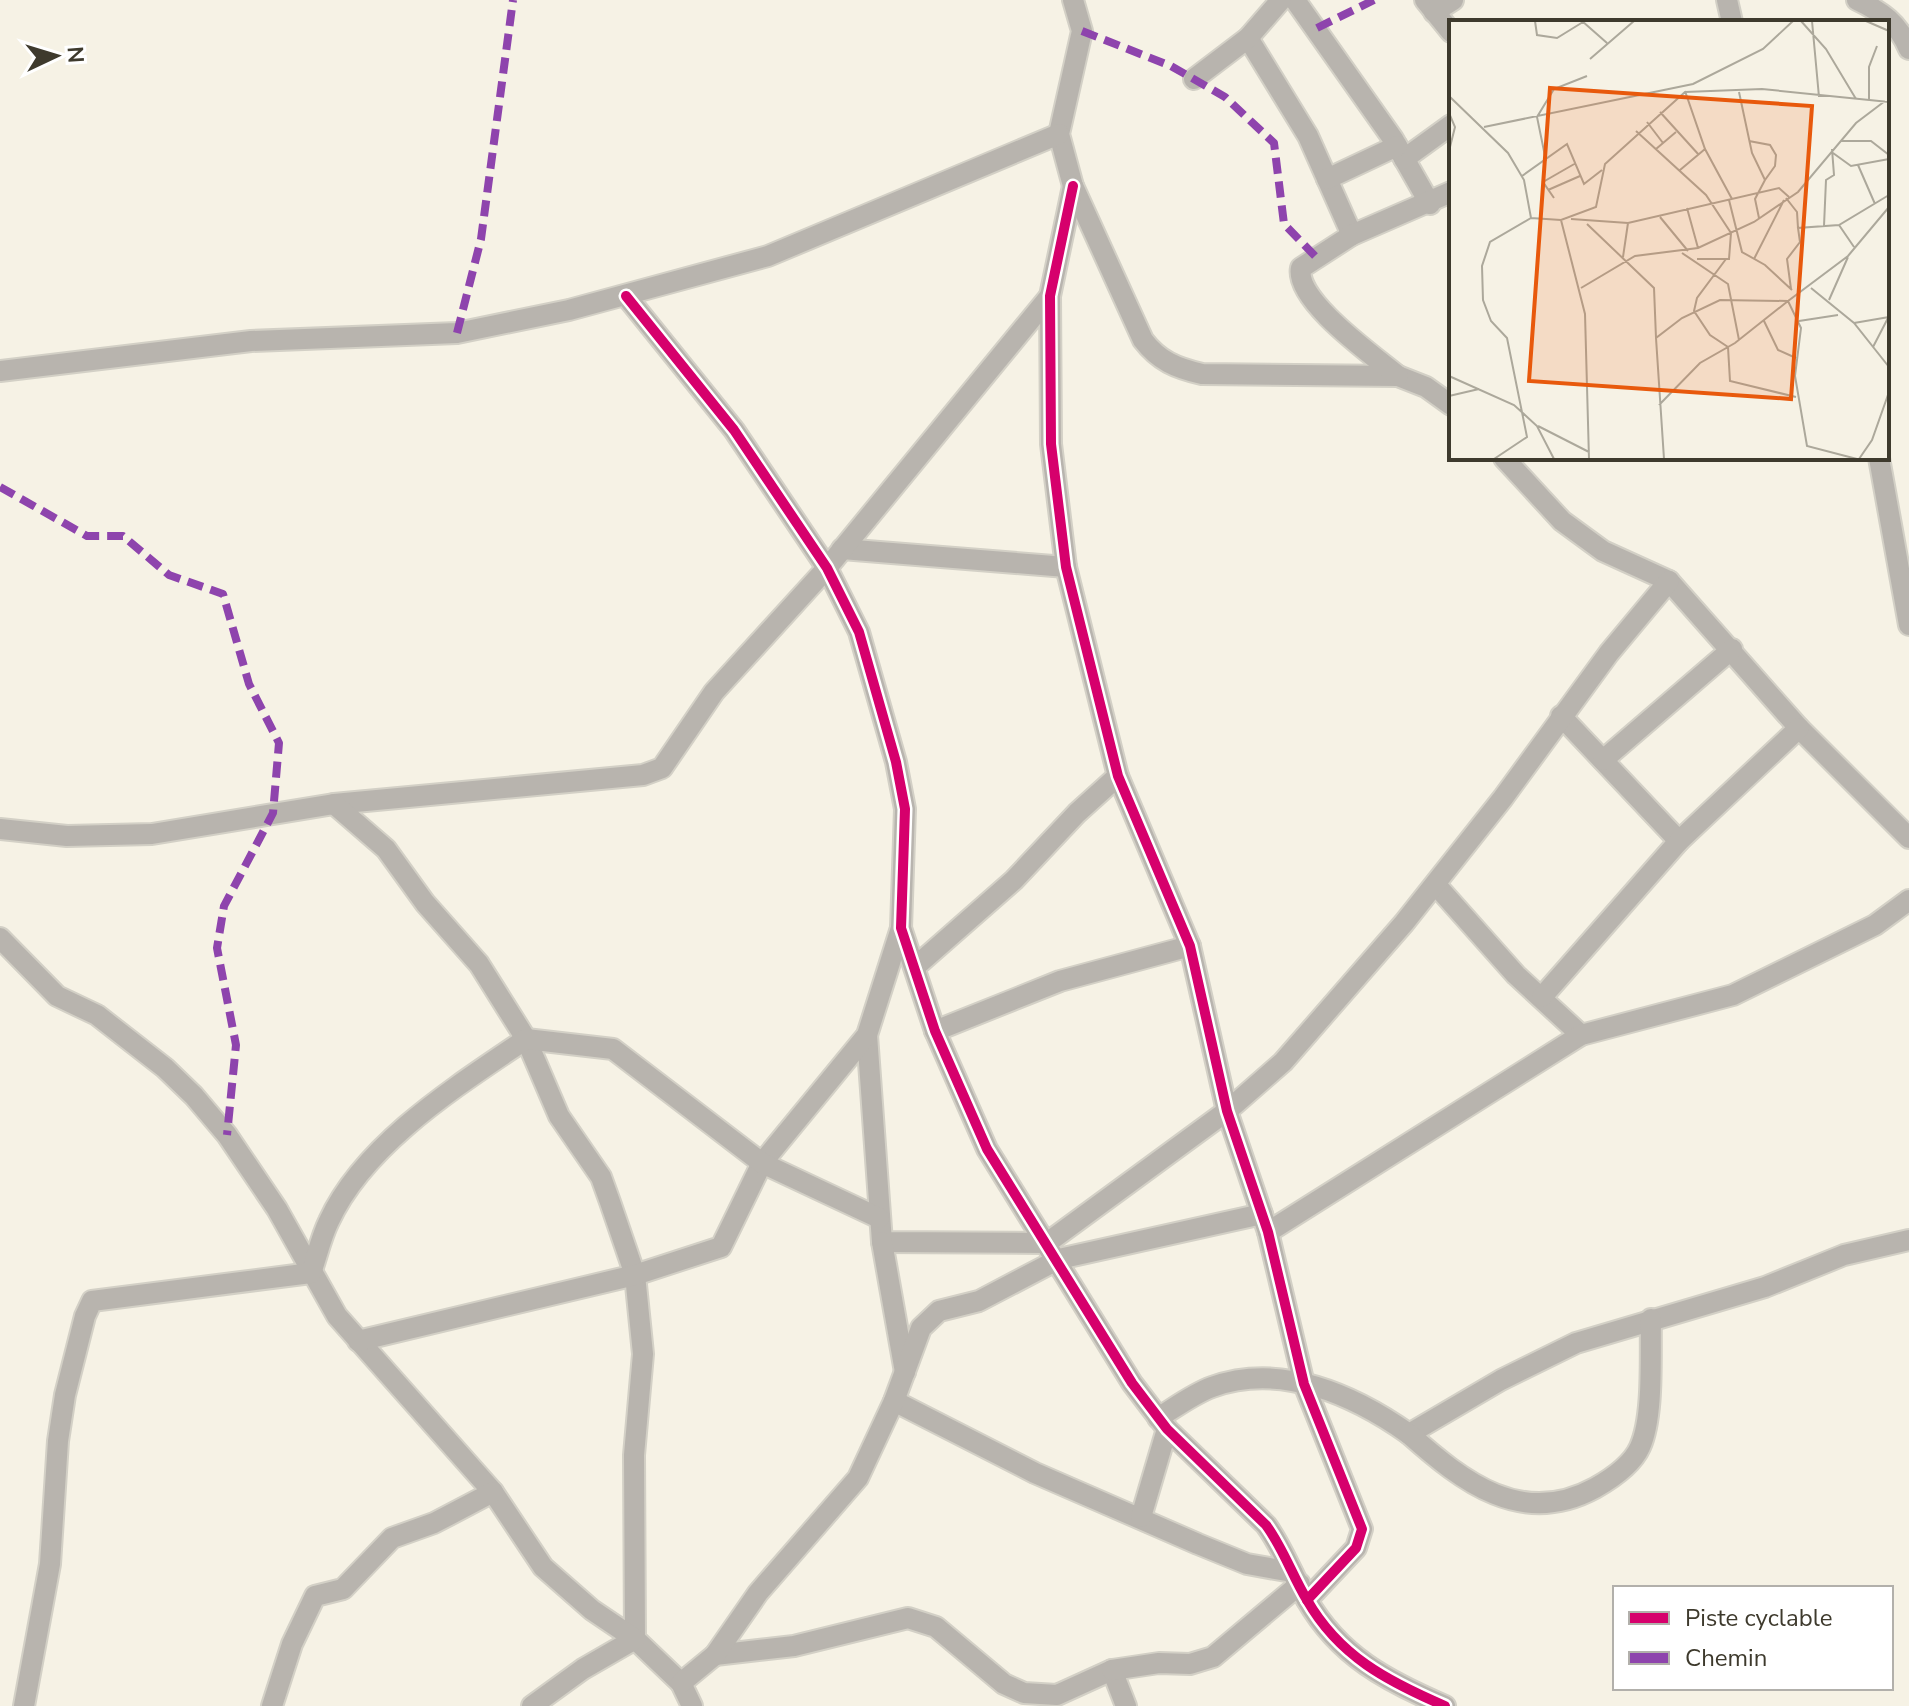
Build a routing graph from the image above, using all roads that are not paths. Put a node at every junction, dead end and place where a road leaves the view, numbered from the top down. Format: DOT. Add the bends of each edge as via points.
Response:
graph roads {
  1 [pos="1073,0"];
  2 [pos="1281,0"];
  3 [pos="1295,0"];
  4 [pos="1453,0"];
  5 [pos="1727,0"];
  6 [pos="1857,0"];
  7 [pos="1430,6"];
  8 [pos="1732,20"];
  9 [pos="1449,30"];
  10 [pos="1248,38"];
  11 [pos="1909,49"];
  12 [pos="1194,79"];
  13 [pos="1449,126"];
  14 [pos="1059,134"];
  15 [pos="1401,152"];
  16 [pos="1327,179"];
  17 [pos="1073,186"];
  18 [pos="1449,193"];
  19 [pos="1430,204"];
  20 [pos="1352,235"];
  21 [pos="626,296"];
  22 [pos="1050,296"];
  23 [pos="0,371"];
  24 [pos="1398,376"];
  25 [pos="1449,404"];
  26 [pos="1506,460"];
  27 [pos="1879,460"];
  28 [pos="842,549"];
  29 [pos="1066,567"];
  30 [pos="827,568"];
  31 [pos="1669,581"];
  32 [pos="1909,625"];
  33 [pos="1732,649"];
  34 [pos="1561,716"];
  35 [pos="1799,728"];
  36 [pos="1603,760"];
  37 [pos="1118,776"];
  38 [pos="334,804"];
  39 [pos="0,829"];
  40 [pos="1909,838"];
  41 [pos="1679,841"];
  42 [pos="1436,885"];
  43 [pos="1909,900"];
  44 [pos="901,928"];
  45 [pos="0,938"];
  46 [pos="1190,946"];
  47 [pos="915,967"];
  48 [pos="1542,997"];
  49 [pos="935,1031"];
  50 [pos="867,1035"];
  51 [pos="1581,1035"];
  52 [pos="526,1039"];
  53 [pos="1227,1111"];
  54 [pos="762,1163"];
  55 [pos="879,1218"];
  56 [pos="1265,1223"];
  57 [pos="1909,1240"];
  58 [pos="882,1242"];
  59 [pos="1053,1251"];
  60 [pos="311,1273"];
  61 [pos="635,1275"];
  62 [pos="1651,1319"];
  63 [pos="358,1341"];
  64 [pos="905,1372"];
  65 [pos="1304,1384"];
  66 [pos="894,1401"];
  67 [pos="1163,1423"];
  68 [pos="1409,1434"];
  69 [pos="493,1492"];
  70 [pos="1141,1517"];
  71 [pos="1300,1585"];
  72 [pos="635,1639"];
  73 [pos="715,1655"];
  74 [pos="1112,1670"];
  75 [pos="681,1683"];
  76 [pos="24,1706"];
  77 [pos="272,1706"];
  78 [pos="532,1706"];
  79 [pos="692,1706"];
  80 [pos="1126,1706"];
  81 [pos="1445,1706"];
  1 -- 14 [label="street" via="1082,31"];
  2 -- 10 [label="street"];
  3 -- 15 [label="street"];
  4 -- 7 [label="street"];
  5 -- 8 [label="street"];
  6 -- 11 [label="street" via="1901,30"];
  7 -- 9 [label="street"];
  10 -- 12 [label="street"];
  10 -- 16 [label="street" via="1285,94"];
  13 -- 15 [label="street"];
  14 -- 17 [label="street"];
  14 -- 21 [label="street" via="768,256"];
  15 -- 16 [label="street"];
  15 -- 19 [label="street"];
  16 -- 20 [label="street"];
  17 -- 22 [label="street"];
  17 -- 24 [label="street" via="1155,356 1202,374"];
  18 -- 19 [label="street"];
  19 -- 20 [label="street"];
  20 -- 24 [label="street" via="1315,256 1301,268 1300,279 1327,316"];
  21 -- 23 [label="street" via="457,333 251,341"];
  21 -- 30 [label="street" via="734,430"];
  22 -- 28 [label="street"];
  22 -- 29 [label="street" via="1051,444"];
  24 -- 25 [label="street"];
  26 -- 31 [label="street" via="1562,521 1603,551"];
  27 -- 32 [label="street"];
  28 -- 29 [label="street"];
  28 -- 30 [label="street"];
  29 -- 37 [label="street"];
  30 -- 38 [label="street" via="714,692 656,772"];
  30 -- 44 [label="street" via="859,632 896,762 905,809"];
  31 -- 33 [label="street"];
  31 -- 34 [label="street"];
  33 -- 35 [label="street"];
  33 -- 36 [label="street"];
  34 -- 36 [label="street"];
  34 -- 42 [label="street"];
  35 -- 40 [label="street"];
  35 -- 41 [label="street"];
  36 -- 41 [label="street"];
  37 -- 46 [label="street"];
  37 -- 47 [label="street" via="1014,880"];
  38 -- 39 [label="street" via="152,834 67,836"];
  38 -- 52 [label="street" via="386,849 479,964"];
  41 -- 48 [label="street"];
  42 -- 48 [label="street"];
  42 -- 53 [label="street" via="1283,1062"];
  43 -- 51 [label="street" via="1875,925 1733,995"];
  44 -- 47 [label="street"];
  44 -- 50 [label="street"];
  45 -- 60 [label="street" via="57,996 105,1021 194,1096 277,1209"];
  46 -- 49 [label="street" via="1060,981"];
  46 -- 53 [label="street"];
  47 -- 49 [label="street"];
  48 -- 51 [label="street"];
  49 -- 59 [label="street" via="987,1149"];
  50 -- 54 [label="street"];
  50 -- 55 [label="street"];
  51 -- 56 [label="street"];
  52 -- 54 [label="street" via="613,1049"];
  52 -- 60 [label="street" via="444,1095 379,1154 329,1220"];
  52 -- 61 [label="street" via="559,1116 601,1177"];
  53 -- 56 [label="street"];
  53 -- 59 [label="street"];
  54 -- 55 [label="street"];
  54 -- 61 [label="street" via="721,1247"];
  55 -- 58 [label="street"];
  56 -- 59 [label="street"];
  56 -- 65 [label="street"];
  57 -- 62 [label="street" via="1844,1255 1765,1287"];
  58 -- 59 [label="street"];
  58 -- 64 [label="street"];
  59 -- 64 [label="street" via="979,1301 929,1318"];
  59 -- 67 [label="street" via="1132,1383"];
  60 -- 63 [label="street"];
  60 -- 76 [label="street" via="99,1297 88,1307 60,1426 50,1564"];
  61 -- 63 [label="street"];
  61 -- 72 [label="street" via="643,1354 634,1455"];
  62 -- 68 [label="street" via="1564,1349"];
  62 -- 68 [label="street" via="1646,1411 1638,1451 1607,1481 1578,1497 1543,1504 1505,1498 1470,1483"];
  63 -- 69 [label="street"];
  64 -- 66 [label="street"];
  65 -- 67 [label="street" via="1278,1380 1220,1385 1195,1394"];
  65 -- 68 [label="street" via="1357,1400"];
  65 -- 71 [label="street" via="1362,1529 1356,1548"];
  66 -- 70 [label="street" via="1035,1473"];
  66 -- 73 [label="street" via="858,1478 758,1593"];
  67 -- 70 [label="street"];
  67 -- 71 [label="street" via="1266,1525"];
  69 -- 72 [label="street" via="543,1567"];
  69 -- 77 [label="street" via="392,1538 343,1589 315,1596"];
  70 -- 71 [label="street"];
  71 -- 74 [label="street" via="1213,1657 1190,1664"];
  71 -- 81 [label="street" via="1348,1654"];
  72 -- 75 [label="street"];
  72 -- 78 [label="street"];
  73 -- 74 [label="street" via="794,1646 908,1618 936,1627 1004,1684 1024,1693 1057,1695"];
  73 -- 75 [label="street"];
  74 -- 80 [label="street"];
  75 -- 79 [label="street"];
}
